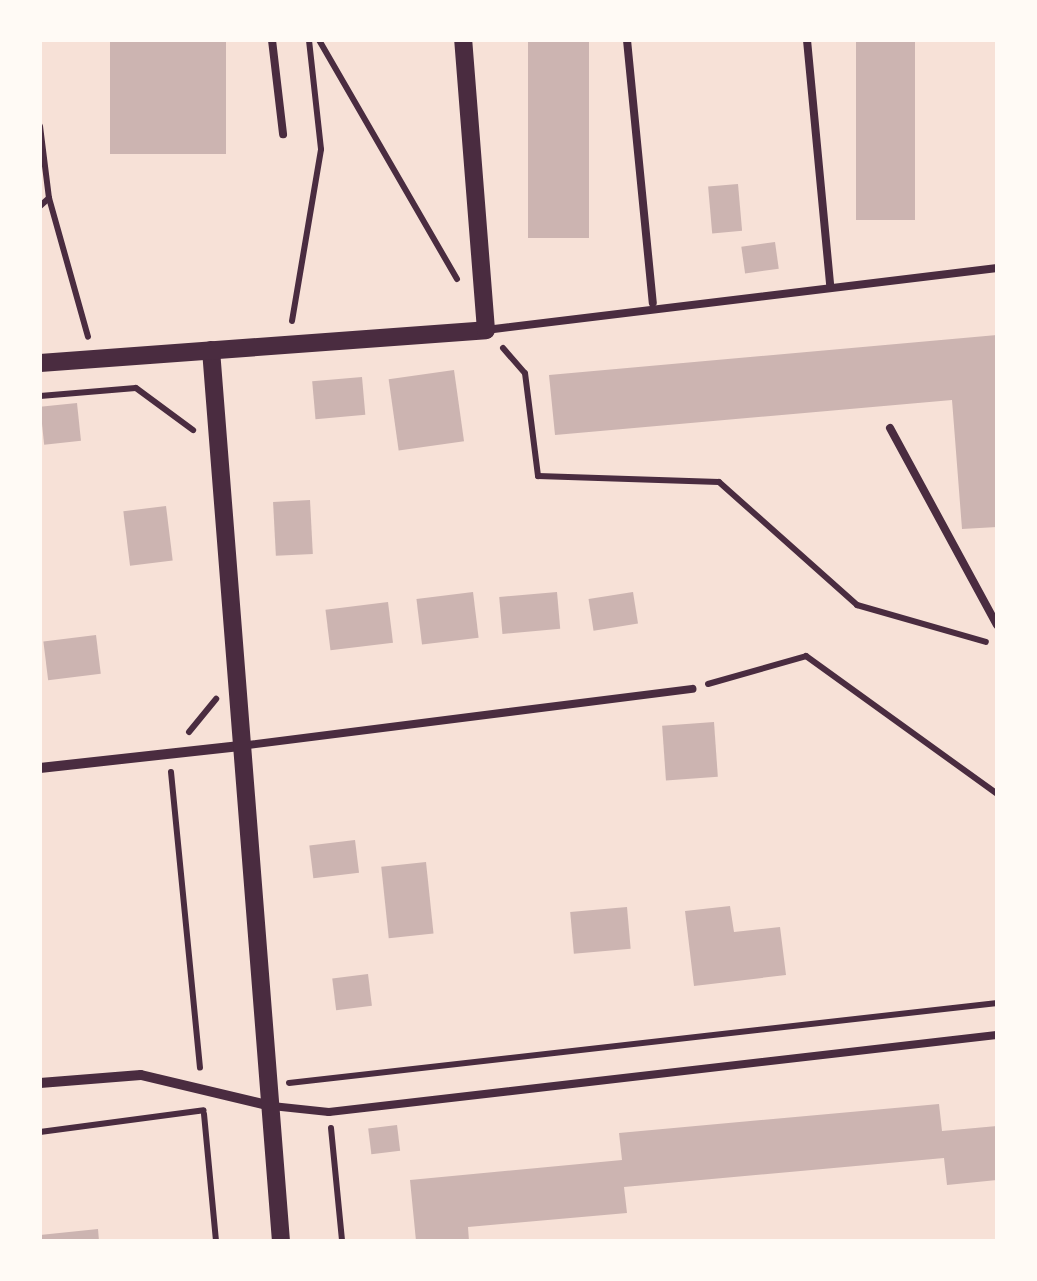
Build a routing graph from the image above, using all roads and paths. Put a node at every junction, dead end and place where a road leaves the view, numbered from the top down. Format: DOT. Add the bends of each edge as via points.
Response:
graph roads {
  1 [pos="272,40"];
  2 [pos="309,40"];
  3 [pos="319,40"];
  4 [pos="463,40"];
  5 [pos="627,40"];
  6 [pos="807,40"];
  7 [pos="40,126"];
  8 [pos="283,134"];
  9 [pos="49,198"];
  10 [pos="40,206"];
  11 [pos="997,268"];
  12 [pos="830,285"];
  13 [pos="654,303"];
  14 [pos="486,330"];
  15 [pos="288,344"];
  16 [pos="210,350"];
  17 [pos="94,358"];
  18 [pos="40,364"];
  19 [pos="40,396"];
  20 [pos="890,428"];
  21 [pos="194,446"];
  22 [pos="997,625"];
  23 [pos="997,645"];
  24 [pos="692,690"];
  25 [pos="221,693"];
  26 [pos="248,744"];
  27 [pos="170,754"];
  28 [pos="40,768"];
  29 [pos="997,794"];
  30 [pos="997,1003"];
  31 [pos="997,1035"];
  32 [pos="326,1079"];
  33 [pos="40,1083"];
  34 [pos="268,1085"];
  35 [pos="202,1088"];
  36 [pos="267,1105"];
  37 [pos="330,1112"];
  38 [pos="204,1114"];
  39 [pos="40,1132"];
  40 [pos="216,1241"];
  41 [pos="281,1241"];
  42 [pos="342,1241"];
  1 -- 8 [label="lane"];
  2 -- 15 [label="path" via="318,187"];
  3 -- 14 [label="path"];
  4 -- 14 [label="street"];
  5 -- 13 [label="lane"];
  6 -- 12 [label="lane"];
  7 -- 9 [label="path"];
  9 -- 10 [label="path"];
  9 -- 17 [label="path"];
  11 -- 12 [label="lane"];
  12 -- 13 [label="lane"];
  13 -- 14 [label="lane"];
  14 -- 15 [label="street"];
  14 -- 23 [label="path" via="525,373 538,476 720,482 856,604"];
  15 -- 16 [label="street"];
  16 -- 17 [label="street"];
  16 -- 26 [label="street"];
  17 -- 18 [label="street"];
  19 -- 21 [label="path" via="136,388 192,428"];
  20 -- 22 [label="lane"];
  24 -- 26 [label="lane"];
  24 -- 29 [label="path" via="806,656"];
  25 -- 27 [label="path"];
  26 -- 27 [label="street"];
  26 -- 34 [label="street"];
  27 -- 28 [label="street"];
  27 -- 35 [label="path"];
  30 -- 32 [label="path"];
  31 -- 37 [label="lane"];
  32 -- 34 [label="path"];
  32 -- 37 [label="path"];
  33 -- 35 [label="street" via="141,1075"];
  34 -- 36 [label="street"];
  35 -- 36 [label="street"];
  35 -- 38 [label="path"];
  36 -- 37 [label="lane"];
  36 -- 41 [label="street"];
  37 -- 42 [label="path"];
  38 -- 39 [label="path"];
  38 -- 40 [label="path"];
}
